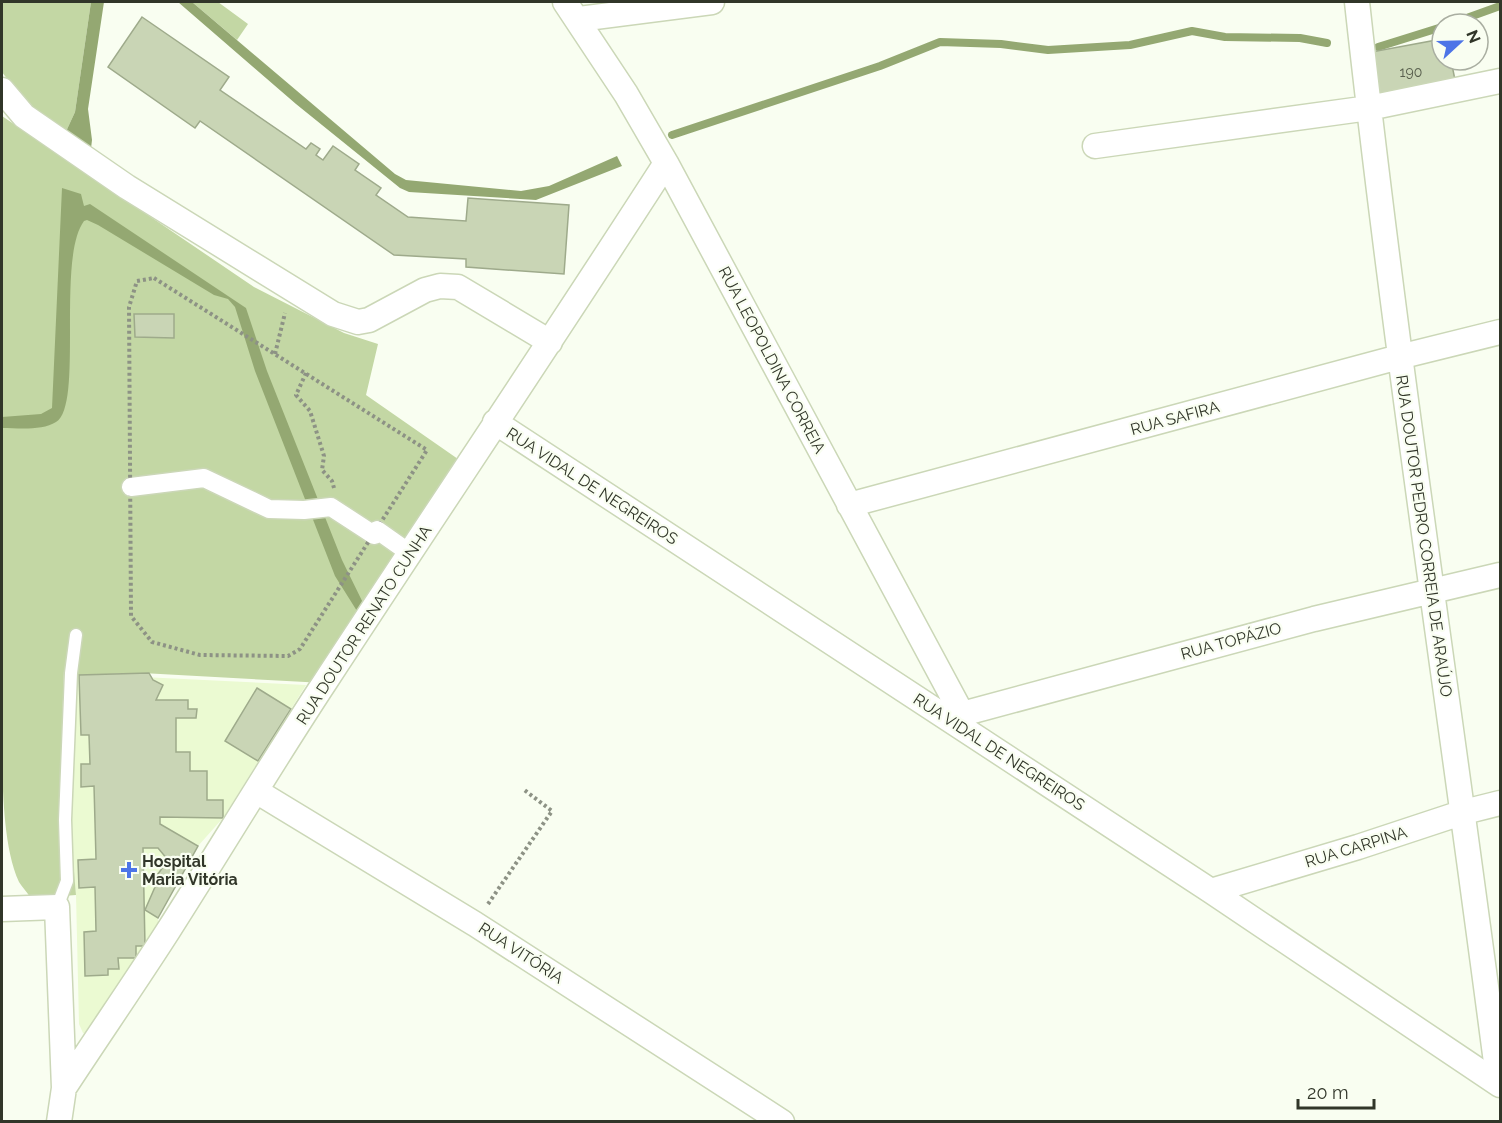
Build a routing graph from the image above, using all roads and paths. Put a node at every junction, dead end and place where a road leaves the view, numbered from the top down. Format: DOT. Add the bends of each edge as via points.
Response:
graph roads {
  1 [pos="712,2"];
  2 [pos="1357,2"];
  3 [pos="572,10"];
  4 [pos="1500,81"];
  5 [pos="2,90"];
  6 [pos="1369,108"];
  7 [pos="1095,146"];
  8 [pos="666,163"];
  9 [pos="291,289"];
  10 [pos="1500,333"];
  11 [pos="550,342"];
  12 [pos="275,354"];
  13 [pos="1399,357"];
  14 [pos="306,374"];
  15 [pos="495,422"];
  16 [pos="131,487"];
  17 [pos="334,501"];
  18 [pos="849,505"];
  19 [pos="375,527"];
  20 [pos="411,554"];
  21 [pos="1500,575"];
  22 [pos="1431,593"];
  23 [pos="76,635"];
  24 [pos="960,720"];
  25 [pos="523,789"];
  26 [pos="256,790"];
  27 [pos="1500,803"];
  28 [pos="1464,812"];
  29 [pos="1211,891"];
  30 [pos="57,907"];
  31 [pos="2,909"];
  32 [pos="475,924"];
  33 [pos="1495,1074"];
  34 [pos="64,1088"];
  35 [pos="59,1122"];
  36 [pos="782,1122"];
  1 -- 3 [label="street"];
  2 -- 6 [label="street, RUA DOUTOR PEDRO CORREIA DE ARAÚJO"];
  3 -- 8 [label="street, RUA LEOPOLDINA CORREIA"];
  4 -- 6 [label="street"];
  5 -- 9 [label="street" via="24,116 127,187"];
  6 -- 7 [label="street"];
  6 -- 13 [label="street, RUA DOUTOR PEDRO CORREIA DE ARAÚJO"];
  8 -- 11 [label="street, RUA DOUTOR RENATO CUNHA"];
  8 -- 18 [label="street, RUA LEOPOLDINA CORREIA"];
  9 -- 11 [label="street" via="333,314 358,322 425,290 458,287"];
  9 -- 12 [label="path"];
  10 -- 13 [label="street, RUA SAFIRA"];
  11 -- 15 [label="street, RUA DOUTOR RENATO CUNHA"];
  12 -- 14 [label="path"];
  12 -- 16 [label="path" via="154,278 137,281 129,308"];
  13 -- 18 [label="street, RUA SAFIRA"];
  13 -- 22 [label="street, RUA DOUTOR PEDRO CORREIA DE ARAÚJO"];
  14 -- 17 [label="path" via="296,395 310,411 324,456 322,470 332,481"];
  14 -- 19 [label="path" via="428,450"];
  15 -- 20 [label="street, RUA DOUTOR RENATO CUNHA"];
  15 -- 24 [label="street, RUA VIDAL DE NEGREIROS"];
  16 -- 17 [label="street" via="204,478 269,509 304,510"];
  16 -- 19 [label="path" via="131,616 152,642 200,655 288,656 300,649"];
  17 -- 19 [label="street"];
  18 -- 24 [label="street, RUA LEOPOLDINA CORREIA"];
  19 -- 20 [label="street"];
  20 -- 26 [label="street, RUA DOUTOR RENATO CUNHA"];
  21 -- 22 [label="street, RUA TOPÁZIO"];
  22 -- 24 [label="street, RUA TOPÁZIO" via="1314,619"];
  22 -- 28 [label="street, RUA DOUTOR PEDRO CORREIA DE ARAÚJO"];
  23 -- 30 [label="lane" via="65,820 67,881"];
  24 -- 29 [label="street, RUA VIDAL DE NEGREIROS"];
  25 -- 32 [label="path" via="552,811"];
  26 -- 32 [label="street, RUA VITÓRIA"];
  26 -- 34 [label="street, RUA DOUTOR RENATO CUNHA"];
  27 -- 28 [label="street, RUA CARPINA"];
  28 -- 29 [label="street, RUA CARPINA"];
  28 -- 33 [label="street, RUA DOUTOR PEDRO CORREIA DE ARAÚJO"];
  29 -- 33 [label="street, RUA VIDAL DE NEGREIROS"];
  30 -- 31 [label="street"];
  30 -- 34 [label="street"];
  32 -- 36 [label="street, RUA VITÓRIA"];
  34 -- 35 [label="street"];
}
